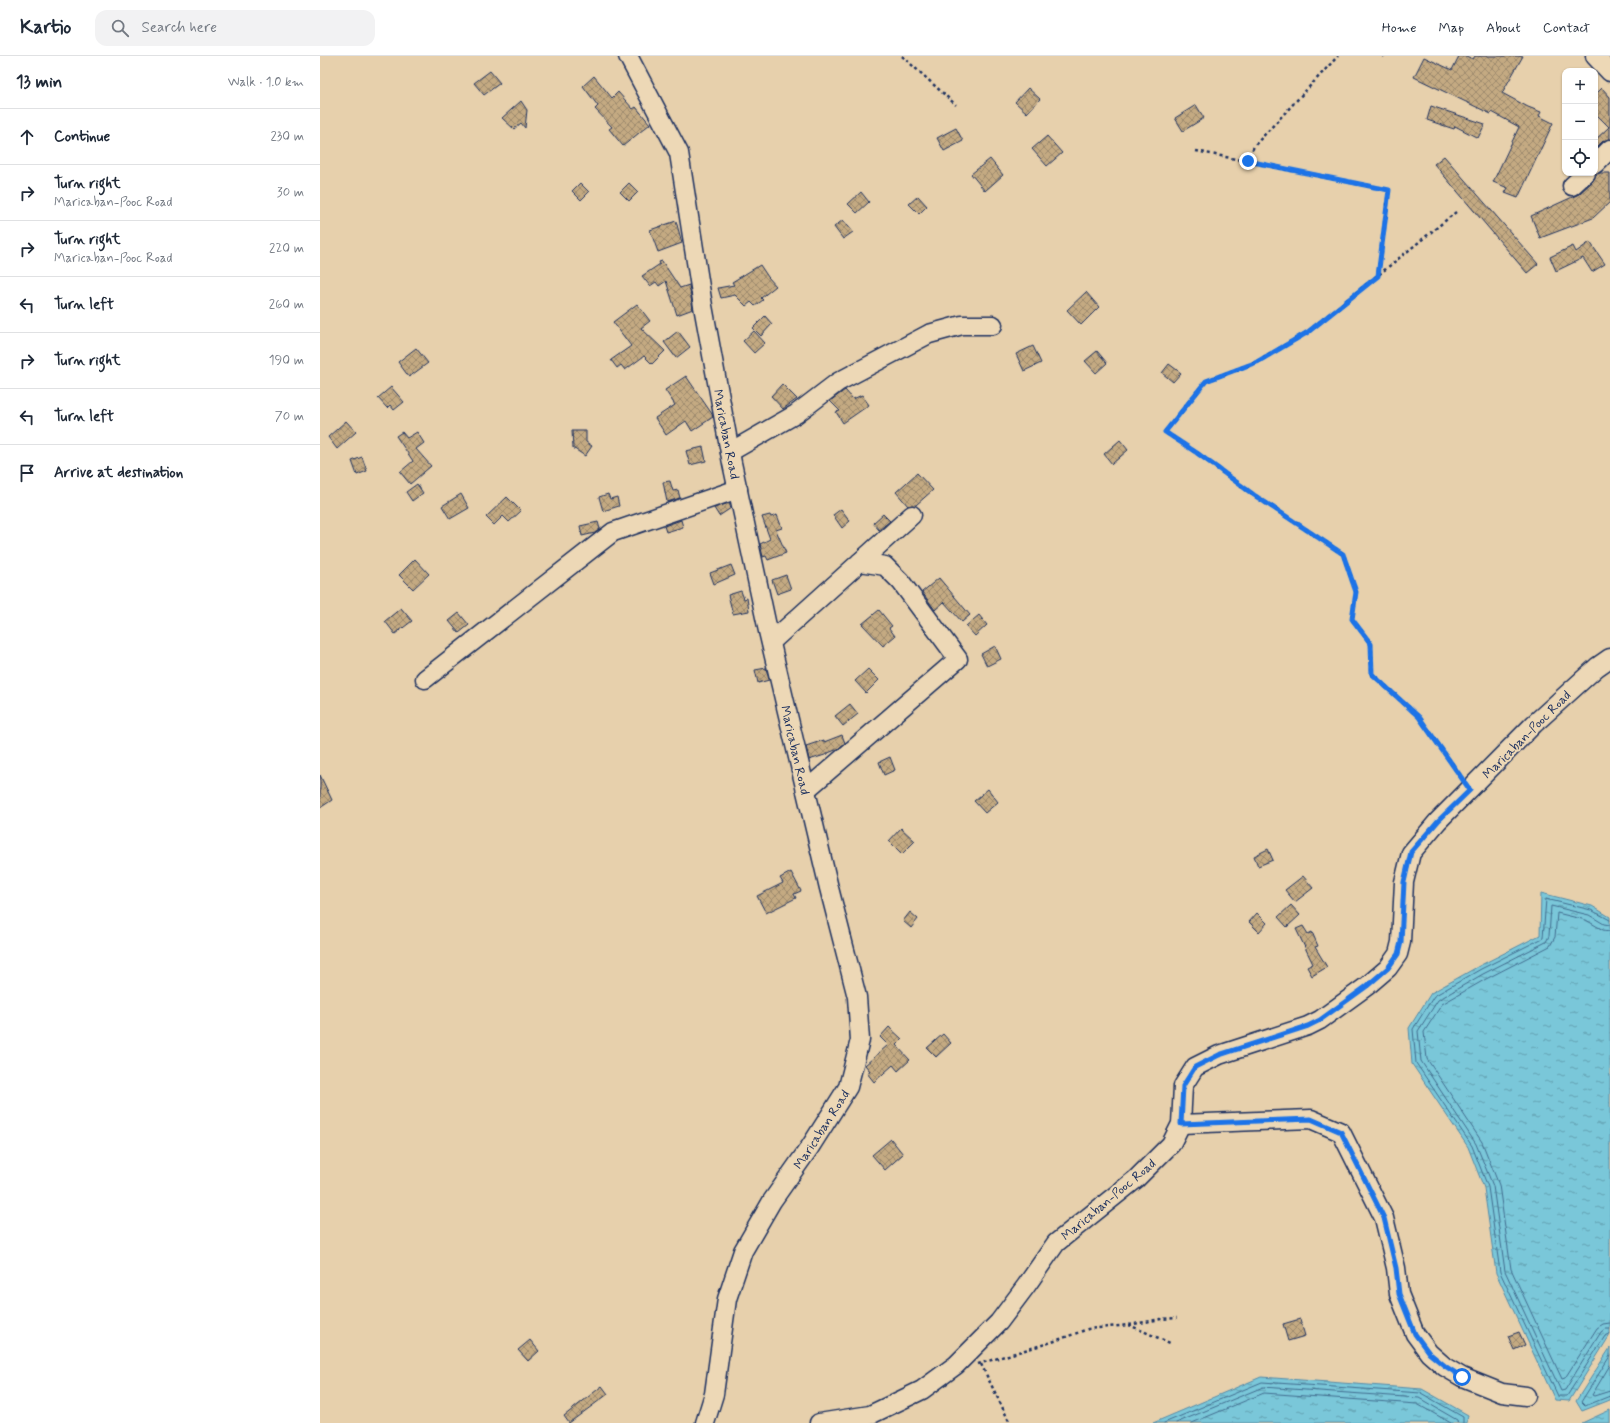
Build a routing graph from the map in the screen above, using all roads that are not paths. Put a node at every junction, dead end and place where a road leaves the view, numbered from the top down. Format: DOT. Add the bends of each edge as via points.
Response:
graph roads {
  1 [pos="628,56"];
  2 [pos="1595,56"];
  3 [pos="1610,72"];
  4 [pos="1610,149"];
  5 [pos="1598,161"];
  6 [pos="1583,176"];
  7 [pos="1572,186"];
  8 [pos="993,325"];
  9 [pos="730,452"];
  10 [pos="738,489"];
  11 [pos="912,515"];
  12 [pos="860,562"];
  13 [pos="771,642"];
  14 [pos="1610,658"];
  15 [pos="425,679"];
  16 [pos="806,790"];
  17 [pos="1181,1124"];
  18 [pos="1526,1396"];
  19 [pos="705,1423"];
  20 [pos="819,1423"];
  1 -- 9 [label="street, Maricaban Road" via="679,153 703,306"];
  2 -- 3 [label="street"];
  4 -- 5 [label="street"];
  6 -- 7 [label="street"];
  8 -- 9 [label="street" via="962,325 923,338 838,382 796,414"];
  9 -- 10 [label="street, Maricaban Road"];
  10 -- 13 [label="street, Maricaban Road"];
  10 -- 15 [label="street" via="613,532"];
  11 -- 12 [label="street"];
  12 -- 13 [label="street"];
  12 -- 16 [label="street" via="885,566 958,658"];
  13 -- 16 [label="street, Maricaban Road"];
  14 -- 17 [label="street, Maricaban-Pooc Road" via="1534,724 1438,821 1411,852 1404,882 1401,942 1398,954 1388,968 1320,1020 1219,1055 1195,1067 1183,1086"];
  16 -- 19 [label="street, Maricaban Road" via="858,997 860,1040 848,1087 772,1201 743,1251 727,1300 714,1394"];
  17 -- 18 [label="street" via="1311,1119 1341,1132 1384,1218 1396,1268 1399,1294 1415,1334 1429,1353 1462,1377 1502,1393"];
  17 -- 20 [label="street, Maricaban-Pooc Road" via="1171,1144 1136,1179 1056,1243 999,1322 956,1365 922,1390 870,1415"];
}
